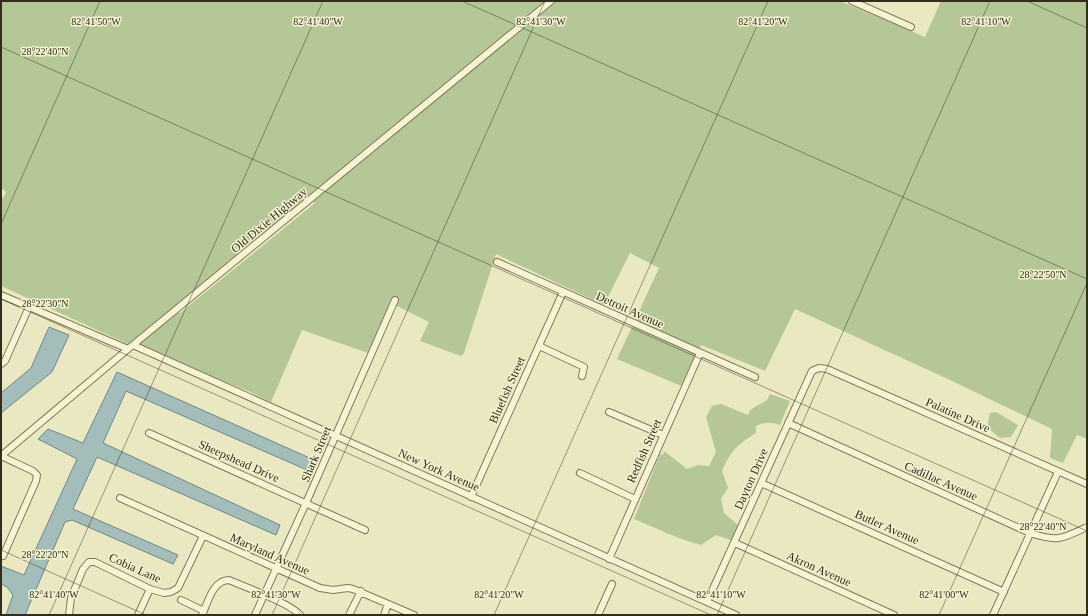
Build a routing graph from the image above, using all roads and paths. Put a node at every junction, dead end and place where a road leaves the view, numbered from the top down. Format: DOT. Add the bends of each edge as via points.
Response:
graph roads {
  1 [pos="551,1"];
  2 [pos="852,1"];
  3 [pos="911,27"];
  4 [pos="497,262"];
  5 [pos="563,292"];
  6 [pos="1,295"];
  7 [pos="395,300"];
  8 [pos="29,307"];
  9 [pos="133,345"];
  10 [pos="539,346"];
  11 [pos="128,349"];
  12 [pos="700,353"];
  13 [pos="1,364"];
  14 [pos="819,368"];
  15 [pos="582,376"];
  16 [pos="755,377"];
  17 [pos="609,412"];
  18 [pos="788,423"];
  19 [pos="149,432"];
  20 [pos="663,435"];
  21 [pos="335,436"];
  22 [pos="1,456"];
  23 [pos="1058,472"];
  24 [pos="580,473"];
  25 [pos="762,483"];
  26 [pos="1087,484"];
  27 [pos="471,497"];
  28 [pos="120,498"];
  29 [pos="635,499"];
  30 [pos="306,503"];
  31 [pos="1087,527"];
  32 [pos="365,530"];
  33 [pos="1030,533"];
  34 [pos="203,536"];
  35 [pos="735,543"];
  36 [pos="3,556"];
  37 [pos="608,559"];
  38 [pos="275,568"];
  39 [pos="612,584"];
  40 [pos="150,589"];
  41 [pos="361,591"];
  42 [pos="1004,592"];
  43 [pos="264,595"];
  44 [pos="181,600"];
  45 [pos="707,602"];
  46 [pos="388,604"];
  47 [pos="203,613"];
  48 [pos="69,615"];
  49 [pos="138,615"];
  50 [pos="255,615"];
  51 [pos="300,615"];
  52 [pos="350,615"];
  53 [pos="384,615"];
  54 [pos="414,615"];
  55 [pos="598,615"];
  56 [pos="736,615"];
  57 [pos="894,615"];
  58 [pos="993,615"];
  1 -- 9 [label="street, Old Dixie Highway"];
  2 -- 3 [label="street"];
  4 -- 5 [label="street, Detroit Avenue"];
  5 -- 10 [label="street, Bluefish Street"];
  5 -- 12 [label="street, Detroit Avenue"];
  6 -- 8 [label="street"];
  7 -- 21 [label="street, Shark Street"];
  8 -- 11 [label="street"];
  8 -- 13 [label="street" via="5,361"];
  9 -- 11 [label="street, Old Dixie Highway"];
  9 -- 21 [label="street, New York Avenue"];
  10 -- 15 [label="street" via="584,368"];
  10 -- 27 [label="street, Bluefish Street"];
  11 -- 22 [label="street, Old Dixie Highway"];
  12 -- 16 [label="street, Detroit Avenue"];
  12 -- 20 [label="street, Redfish Street"];
  14 -- 18 [label="street, Dayton Drive" via="812,371"];
  14 -- 23 [label="street, Palatine Drive" via="827,369"];
  17 -- 20 [label="street"];
  18 -- 25 [label="street, Dayton Drive"];
  18 -- 33 [label="street, Cadillac Avenue"];
  19 -- 30 [label="street, Sheepshead Drive"];
  20 -- 29 [label="street, Redfish Street"];
  21 -- 27 [label="street, New York Avenue"];
  21 -- 30 [label="street, Shark Street"];
  22 -- 36 [label="street" via="37,475"];
  23 -- 26 [label="street, Palatine Drive"];
  23 -- 33 [label="street"];
  24 -- 29 [label="street"];
  25 -- 35 [label="street, Dayton Drive"];
  25 -- 42 [label="street, Butler Avenue"];
  27 -- 37 [label="street, New York Avenue"];
  28 -- 34 [label="street, Maryland Avenue"];
  29 -- 37 [label="street, Redfish Street"];
  30 -- 32 [label="street, Sheepshead Drive"];
  30 -- 38 [label="street, Shark Street"];
  31 -- 33 [label="street, Cadillac Avenue" via="1066,538 1047,539"];
  33 -- 42 [label="street"];
  34 -- 38 [label="street, Maryland Avenue"];
  34 -- 40 [label="street, Cobia Lane" via="178,588 164,593"];
  35 -- 45 [label="street, Dayton Drive"];
  35 -- 57 [label="street, Akron Avenue"];
  37 -- 45 [label="street, New York Avenue"];
  38 -- 41 [label="street, Maryland Avenue" via="320,588 348,588"];
  38 -- 43 [label="street, Shark Street"];
  39 -- 55 [label="street"];
  40 -- 48 [label="street, Cobia Lane" via="95,562 89,562 83,569 71,598"];
  40 -- 49 [label="street"];
  41 -- 46 [label="street, Maryland Avenue"];
  41 -- 52 [label="street"];
  42 -- 58 [label="street"];
  43 -- 47 [label="street" via="229,580 223,580 216,586"];
  43 -- 50 [label="street, Shark Street"];
  43 -- 51 [label="street"];
  44 -- 47 [label="street"];
  45 -- 56 [label="street, New York Avenue"];
  46 -- 53 [label="street"];
  46 -- 54 [label="street, Maryland Avenue"];
}
